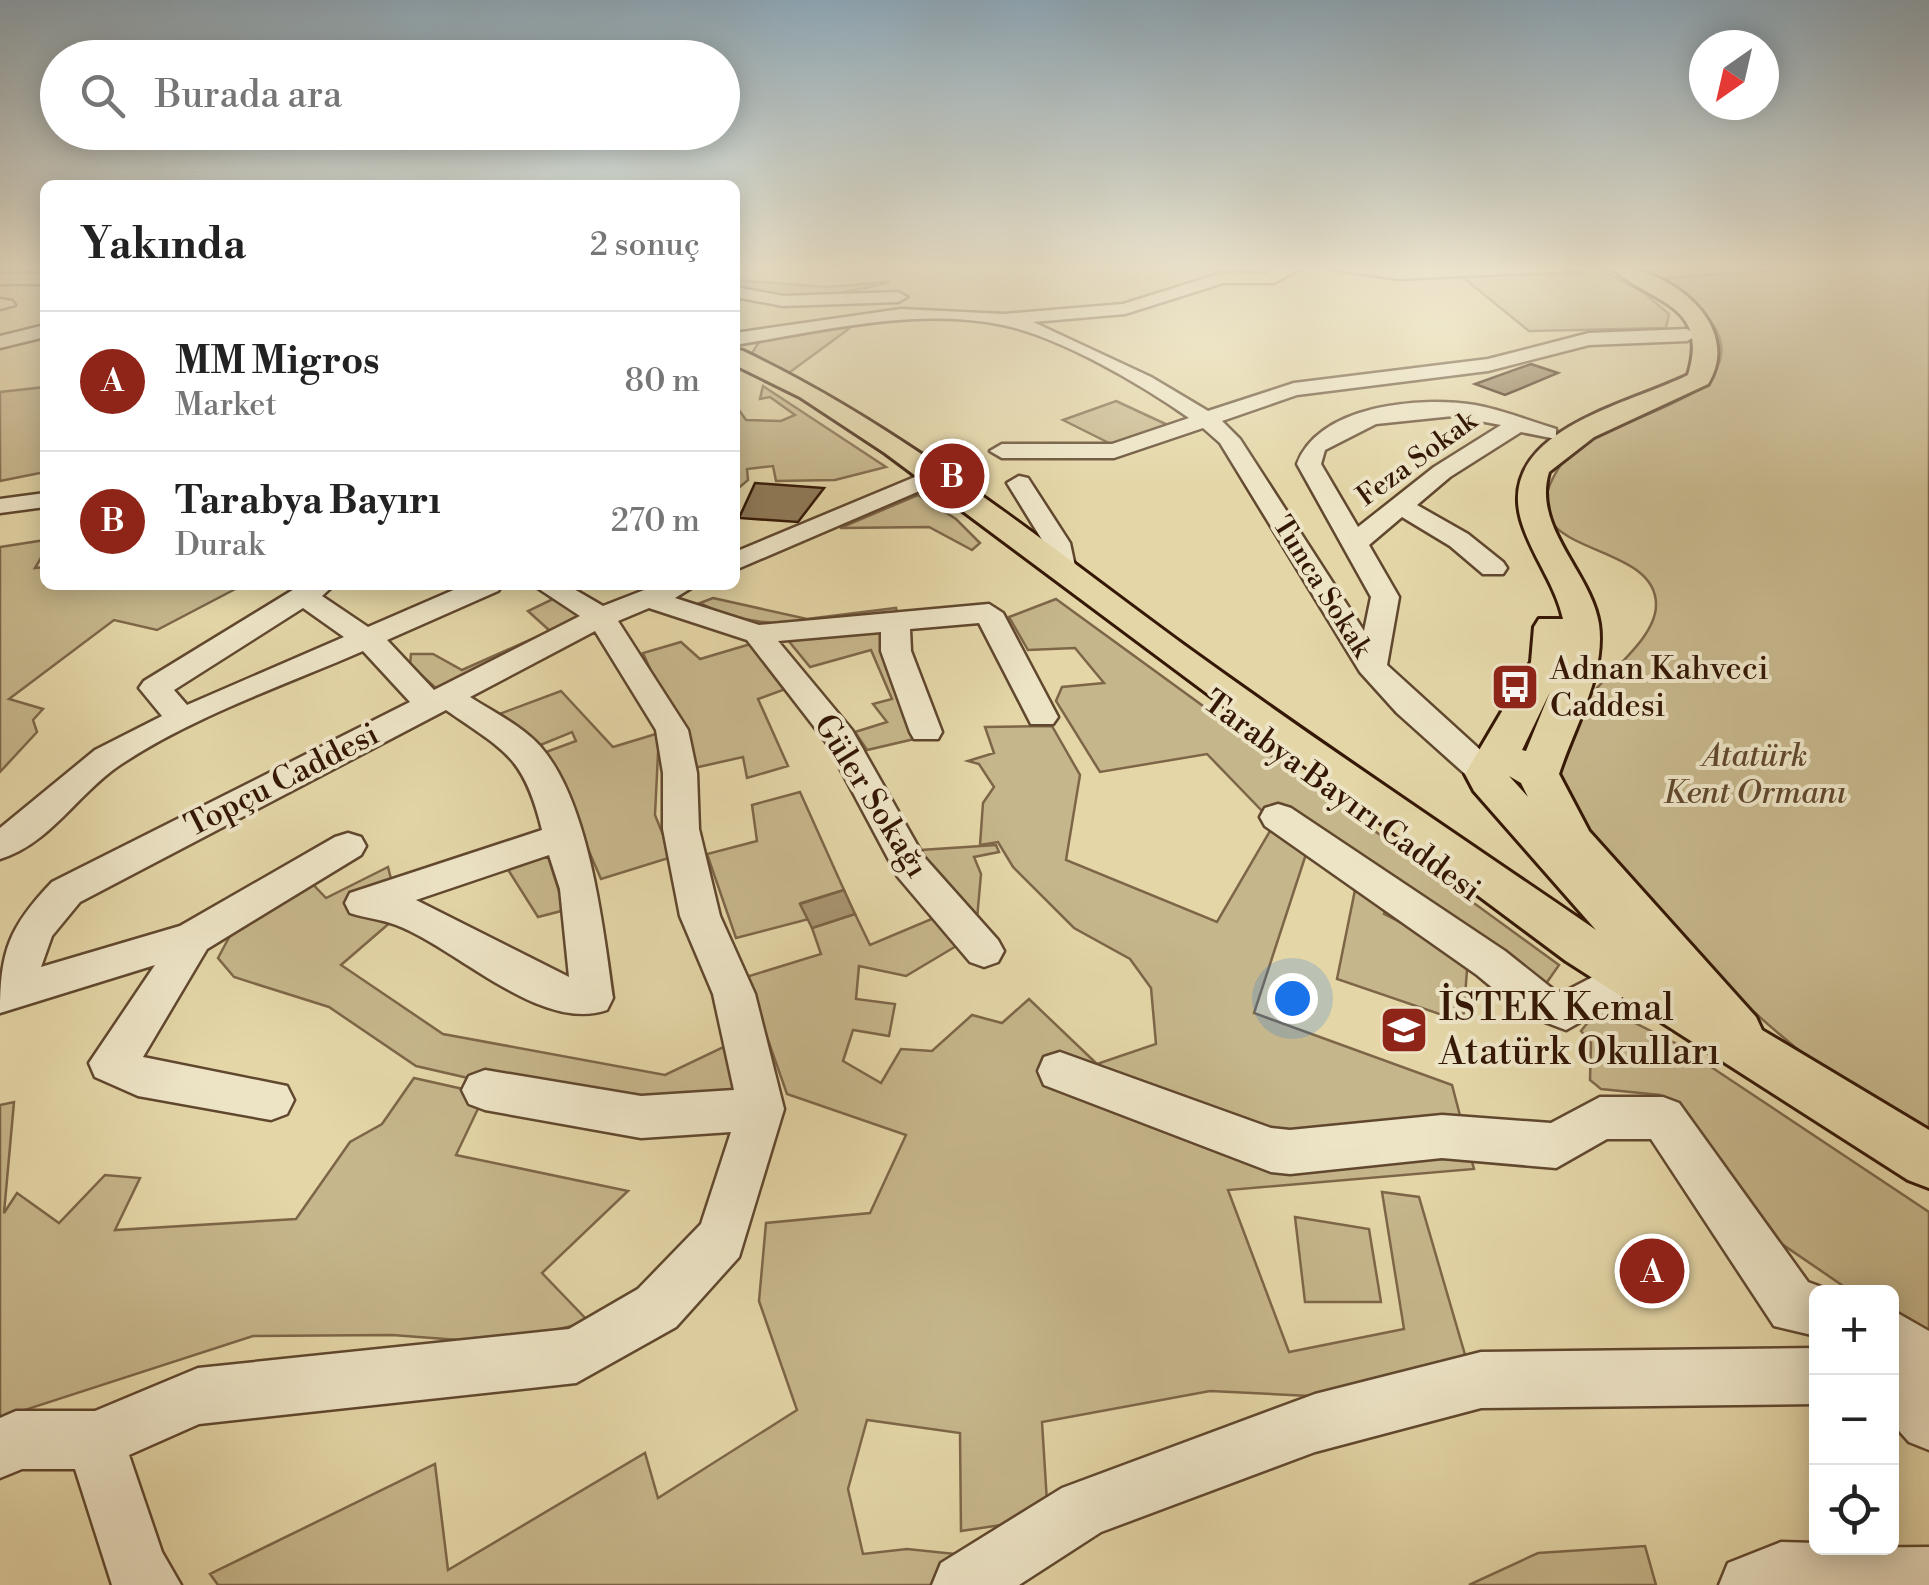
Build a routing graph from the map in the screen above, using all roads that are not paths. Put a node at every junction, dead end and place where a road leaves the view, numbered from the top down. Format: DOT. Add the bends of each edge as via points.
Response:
graph roads {
  1 [pos="1056,340"];
  2 [pos="1585,340"];
  3 [pos="1688,340"];
  4 [pos="1703,340"];
  5 [pos="740,359"];
  6 [pos="1206,417"];
  7 [pos="1516,425"];
  8 [pos="1548,434"];
  9 [pos="1002,452"];
  10 [pos="930,479"];
  11 [pos="1019,483"];
  12 [pos="40,501"];
  13 [pos="0,506"];
  14 [pos="1400,506"];
  15 [pos="1354,543"];
  16 [pos="740,560"];
  17 [pos="1493,568"];
  18 [pos="1062,571"];
  19 [pos="312,590"];
  20 [pos="477,590"];
  21 [pos="556,590"];
  22 [pos="669,590"];
  23 [pos="648,598"];
  24 [pos="602,618"];
  25 [pos="894,622"];
  26 [pos="756,634"];
  27 [pos="368,640"];
  28 [pos="1371,666"];
  29 [pos="440,701"];
  30 [pos="1042,717"];
  31 [pos="182,720"];
  32 [pos="926,732"];
  33 [pos="1509,774"];
  34 [pos="1278,817"];
  35 [pos="562,837"];
  36 [pos="0,846"];
  37 [pos="348,846"];
  38 [pos="194,938"];
  39 [pos="984,951"];
  40 [pos="1618,966"];
  41 [pos="7,994"];
  42 [pos="1738,1055"];
  43 [pos="1060,1071"];
  44 [pos="485,1090"];
  45 [pos="271,1100"];
  46 [pos="761,1109"];
  47 [pos="1929,1161"];
  48 [pos="1929,1189"];
  49 [pos="1809,1309"];
  50 [pos="1899,1342"];
  51 [pos="1929,1365"];
  52 [pos="1809,1376"];
  53 [pos="1899,1391"];
  54 [pos="1929,1422"];
  55 [pos="95,1440"];
  56 [pos="0,1449"];
  57 [pos="1929,1578"];
  58 [pos="150,1585"];
  59 [pos="962,1585"];
  60 [pos="1750,1585"];
  1 -- 6 [label="street"];
  2 -- 6 [label="street" via="1488,365 1330,382"];
  3 -- 8 [label="main road" via="1692,354 1680,372 1622,405"];
  4 -- 33 [label="main road" via="1708,359 1699,379 1566,440 1534,471 1541,535 1574,594 1582,634 1579,656"];
  5 -- 10 [label="main road, Tarabya Bayırı Caddesi"];
  6 -- 9 [label="street" via="1104,453"];
  6 -- 28 [label="street, Tunca Sokak" via="1229,439"];
  7 -- 8 [label="street"];
  7 -- 14 [label="street, Feza Sokak"];
  7 -- 15 [label="street" via="1448,410 1360,421 1325,439 1309,464"];
  8 -- 33 [label="main road" via="1522,457 1512,488 1515,520 1553,623 1550,662 1510,726"];
  10 -- 16 [label="street"];
  10 -- 18 [label="main road, Tarabya Bayırı Caddesi"];
  10 -- 40 [label="main road, Tarabya Bayırı Caddesi" via="1314,777"];
  11 -- 18 [label="street" via="1057,543"];
  12 -- 13 [label="street"];
  14 -- 15 [label="street, Feza Sokak"];
  14 -- 17 [label="street"];
  15 -- 28 [label="street" via="1384,597"];
  18 -- 40 [label="main road, Tarabya Bayırı Caddesi"];
  19 -- 27 [label="street"];
  19 -- 31 [label="street" via="155,688"];
  20 -- 27 [label="street"];
  21 -- 24 [label="street"];
  22 -- 23 [label="street, Topçu Caddesi"];
  23 -- 24 [label="street, Topçu Caddesi"];
  23 -- 26 [label="street"];
  24 -- 29 [label="street, Topçu Caddesi"];
  24 -- 46 [label="street" via="672,730 681,829 700,916 734,994"];
  25 -- 26 [label="street"];
  25 -- 30 [label="street" via="990,613"];
  25 -- 32 [label="street" via="896,651"];
  26 -- 39 [label="street, Güler Sokağı" via="840,738 911,866"];
  27 -- 29 [label="street"];
  27 -- 31 [label="street"];
  28 -- 33 [label="street, Tunca Sokak" via="1453,744"];
  29 -- 35 [label="street" via="522,742 549,780"];
  29 -- 41 [label="street, Topçu Caddesi" via="66,892 34,925"];
  31 -- 36 [label="street" via="107,758"];
  33 -- 40 [label="main road" via="1521,820"];
  33 -- 42 [label="main road" via="1696,982"];
  34 -- 40 [label="street" via="1539,1002 1566,1012"];
  35 -- 35 [label="street" via="578,888 592,998 552,992 417,918 364,902"];
  37 -- 38 [label="street"];
  38 -- 41 [label="street"];
  38 -- 45 [label="street" via="138,1032 110,1064 138,1076"];
  40 -- 42 [label="main road"];
  42 -- 47 [label="main road"];
  42 -- 48 [label="main road"];
  43 -- 49 [label="street" via="1271,1150 1307,1155 1487,1135 1556,1146 1600,1118 1663,1118 1793,1306"];
  44 -- 46 [label="street" via="641,1117"];
  46 -- 55 [label="street" via="721,1239 657,1308 576,1356 198,1396"];
  50 -- 51 [label="street"];
  52 -- 59 [label="street" via="1482,1380 1315,1423 1082,1508"];
  53 -- 54 [label="street"];
  55 -- 56 [label="street" via="16,1440"];
  55 -- 58 [label="street" via="138,1571"];
  57 -- 60 [label="street" via="1781,1573"];
}
